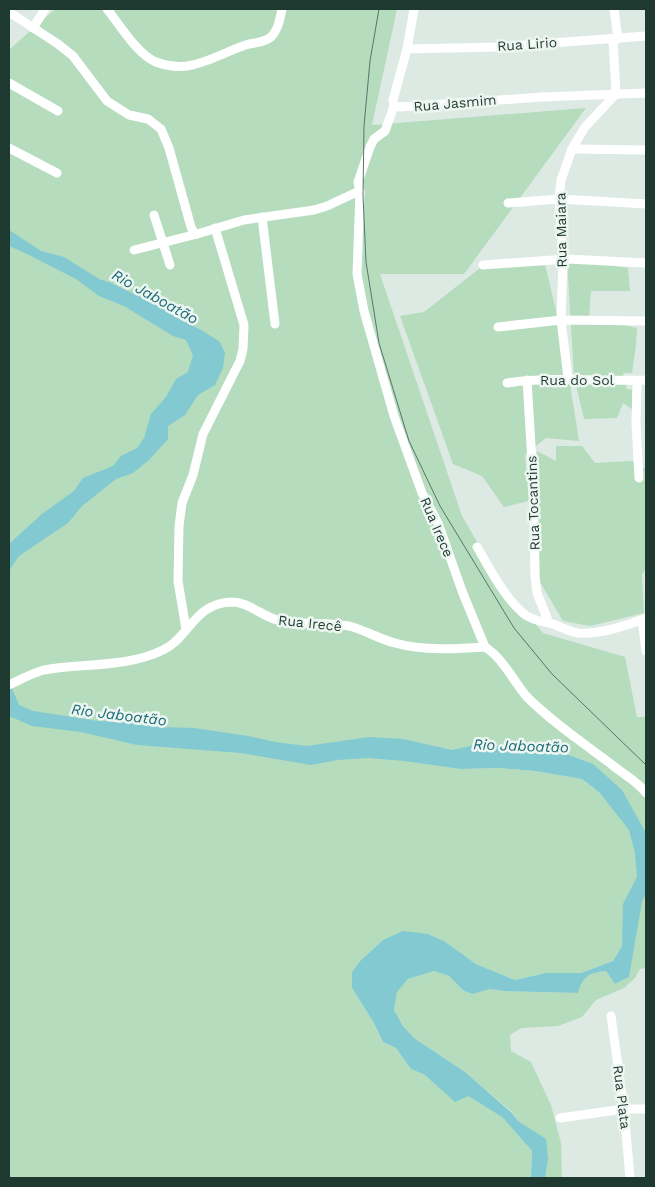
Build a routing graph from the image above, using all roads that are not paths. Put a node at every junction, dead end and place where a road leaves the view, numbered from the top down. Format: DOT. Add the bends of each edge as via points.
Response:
graph roads {
  1 [pos="45,9"];
  2 [pos="107,9"];
  3 [pos="282,9"];
  4 [pos="414,9"];
  5 [pos="614,9"];
  6 [pos="11,13"];
  7 [pos="32,28"];
  8 [pos="646,36"];
  9 [pos="615,39"];
  10 [pos="407,49"];
  11 [pos="9,83"];
  12 [pos="646,93"];
  13 [pos="616,94"];
  14 [pos="394,106"];
  15 [pos="58,110"];
  16 [pos="9,148"];
  17 [pos="572,149"];
  18 [pos="646,150"];
  19 [pos="57,173"];
  20 [pos="360,192"];
  21 [pos="559,199"];
  22 [pos="508,204"];
  23 [pos="646,204"];
  24 [pos="154,215"];
  25 [pos="262,217"];
  26 [pos="215,228"];
  27 [pos="197,234"];
  28 [pos="164,241"];
  29 [pos="134,250"];
  30 [pos="563,259"];
  31 [pos="646,262"];
  32 [pos="170,265"];
  33 [pos="483,265"];
  34 [pos="561,320"];
  35 [pos="646,321"];
  36 [pos="275,324"];
  37 [pos="498,327"];
  38 [pos="568,378"];
  39 [pos="527,380"];
  40 [pos="642,380"];
  41 [pos="508,383"];
  42 [pos="639,478"];
  43 [pos="478,547"];
  44 [pos="644,619"];
  45 [pos="549,624"];
  46 [pos="186,629"];
  47 [pos="486,647"];
  48 [pos="646,651"];
  49 [pos="11,684"];
  50 [pos="646,793"];
  51 [pos="611,1016"];
  52 [pos="646,1109"];
  53 [pos="624,1110"];
  54 [pos="560,1118"];
  55 [pos="630,1178"];
  1 -- 7 [label="street"];
  2 -- 3 [label="street" via="148,58 176,66 199,63 268,39 276,31"];
  4 -- 10 [label="street, Rua Jasmim"];
  5 -- 9 [label="street"];
  6 -- 7 [label="street"];
  7 -- 27 [label="street" via="73,56 107,101 129,115 148,119 161,129 191,227"];
  8 -- 9 [label="street, Rua Lirio"];
  9 -- 10 [label="street, Rua Lirio"];
  9 -- 13 [label="street"];
  10 -- 14 [label="street, Rua Jasmim" via="395,90"];
  11 -- 15 [label="street"];
  12 -- 13 [label="street, Rua Jasmim"];
  13 -- 14 [label="street, Rua Jasmim"];
  13 -- 17 [label="street, Rua Maiara" via="585,127"];
  14 -- 20 [label="street, Rua Irece" via="385,132 374,139 370,147 358,182"];
  16 -- 19 [label="street"];
  17 -- 18 [label="street"];
  17 -- 21 [label="street, Rua Maiara" via="561,180"];
  20 -- 25 [label="street" via="314,210"];
  20 -- 47 [label="street, Rua Irece" via="357,274 364,311 397,424 422,493 438,523"];
  21 -- 22 [label="street"];
  21 -- 23 [label="street"];
  21 -- 30 [label="street, Rua Maiara"];
  24 -- 28 [label="street"];
  25 -- 26 [label="street"];
  25 -- 36 [label="street"];
  26 -- 27 [label="street"];
  26 -- 46 [label="street" via="244,325 244,349 204,434 182,503 178,581"];
  27 -- 28 [label="street"];
  28 -- 29 [label="street"];
  28 -- 32 [label="street"];
  30 -- 31 [label="street"];
  30 -- 33 [label="street"];
  30 -- 34 [label="street, Rua Maiara"];
  34 -- 35 [label="street"];
  34 -- 37 [label="street"];
  34 -- 38 [label="street, Rua Maiara"];
  38 -- 39 [label="street, Rua do Sol"];
  38 -- 40 [label="street, Rua do Sol"];
  39 -- 41 [label="street, Rua do Sol"];
  39 -- 45 [label="street, Rua Tocantins" via="535,576 537,593"];
  40 -- 42 [label="street" via="636,424"];
  43 -- 45 [label="street" via="498,582 524,613"];
  44 -- 45 [label="street" via="616,628 578,633"];
  44 -- 48 [label="street"];
  46 -- 47 [label="street, Rua Irecê" via="202,612 234,602 248,606 267,618 347,626 394,643 433,648"];
  46 -- 49 [label="street, Rua Irecê" via="172,644 150,655 108,664 42,670"];
  47 -- 50 [label="street, Rua Irece" via="536,706 635,781"];
  51 -- 53 [label="street, Rua Plata"];
  52 -- 53 [label="street"];
  53 -- 54 [label="street"];
  53 -- 55 [label="street, Rua Plata"];
}
